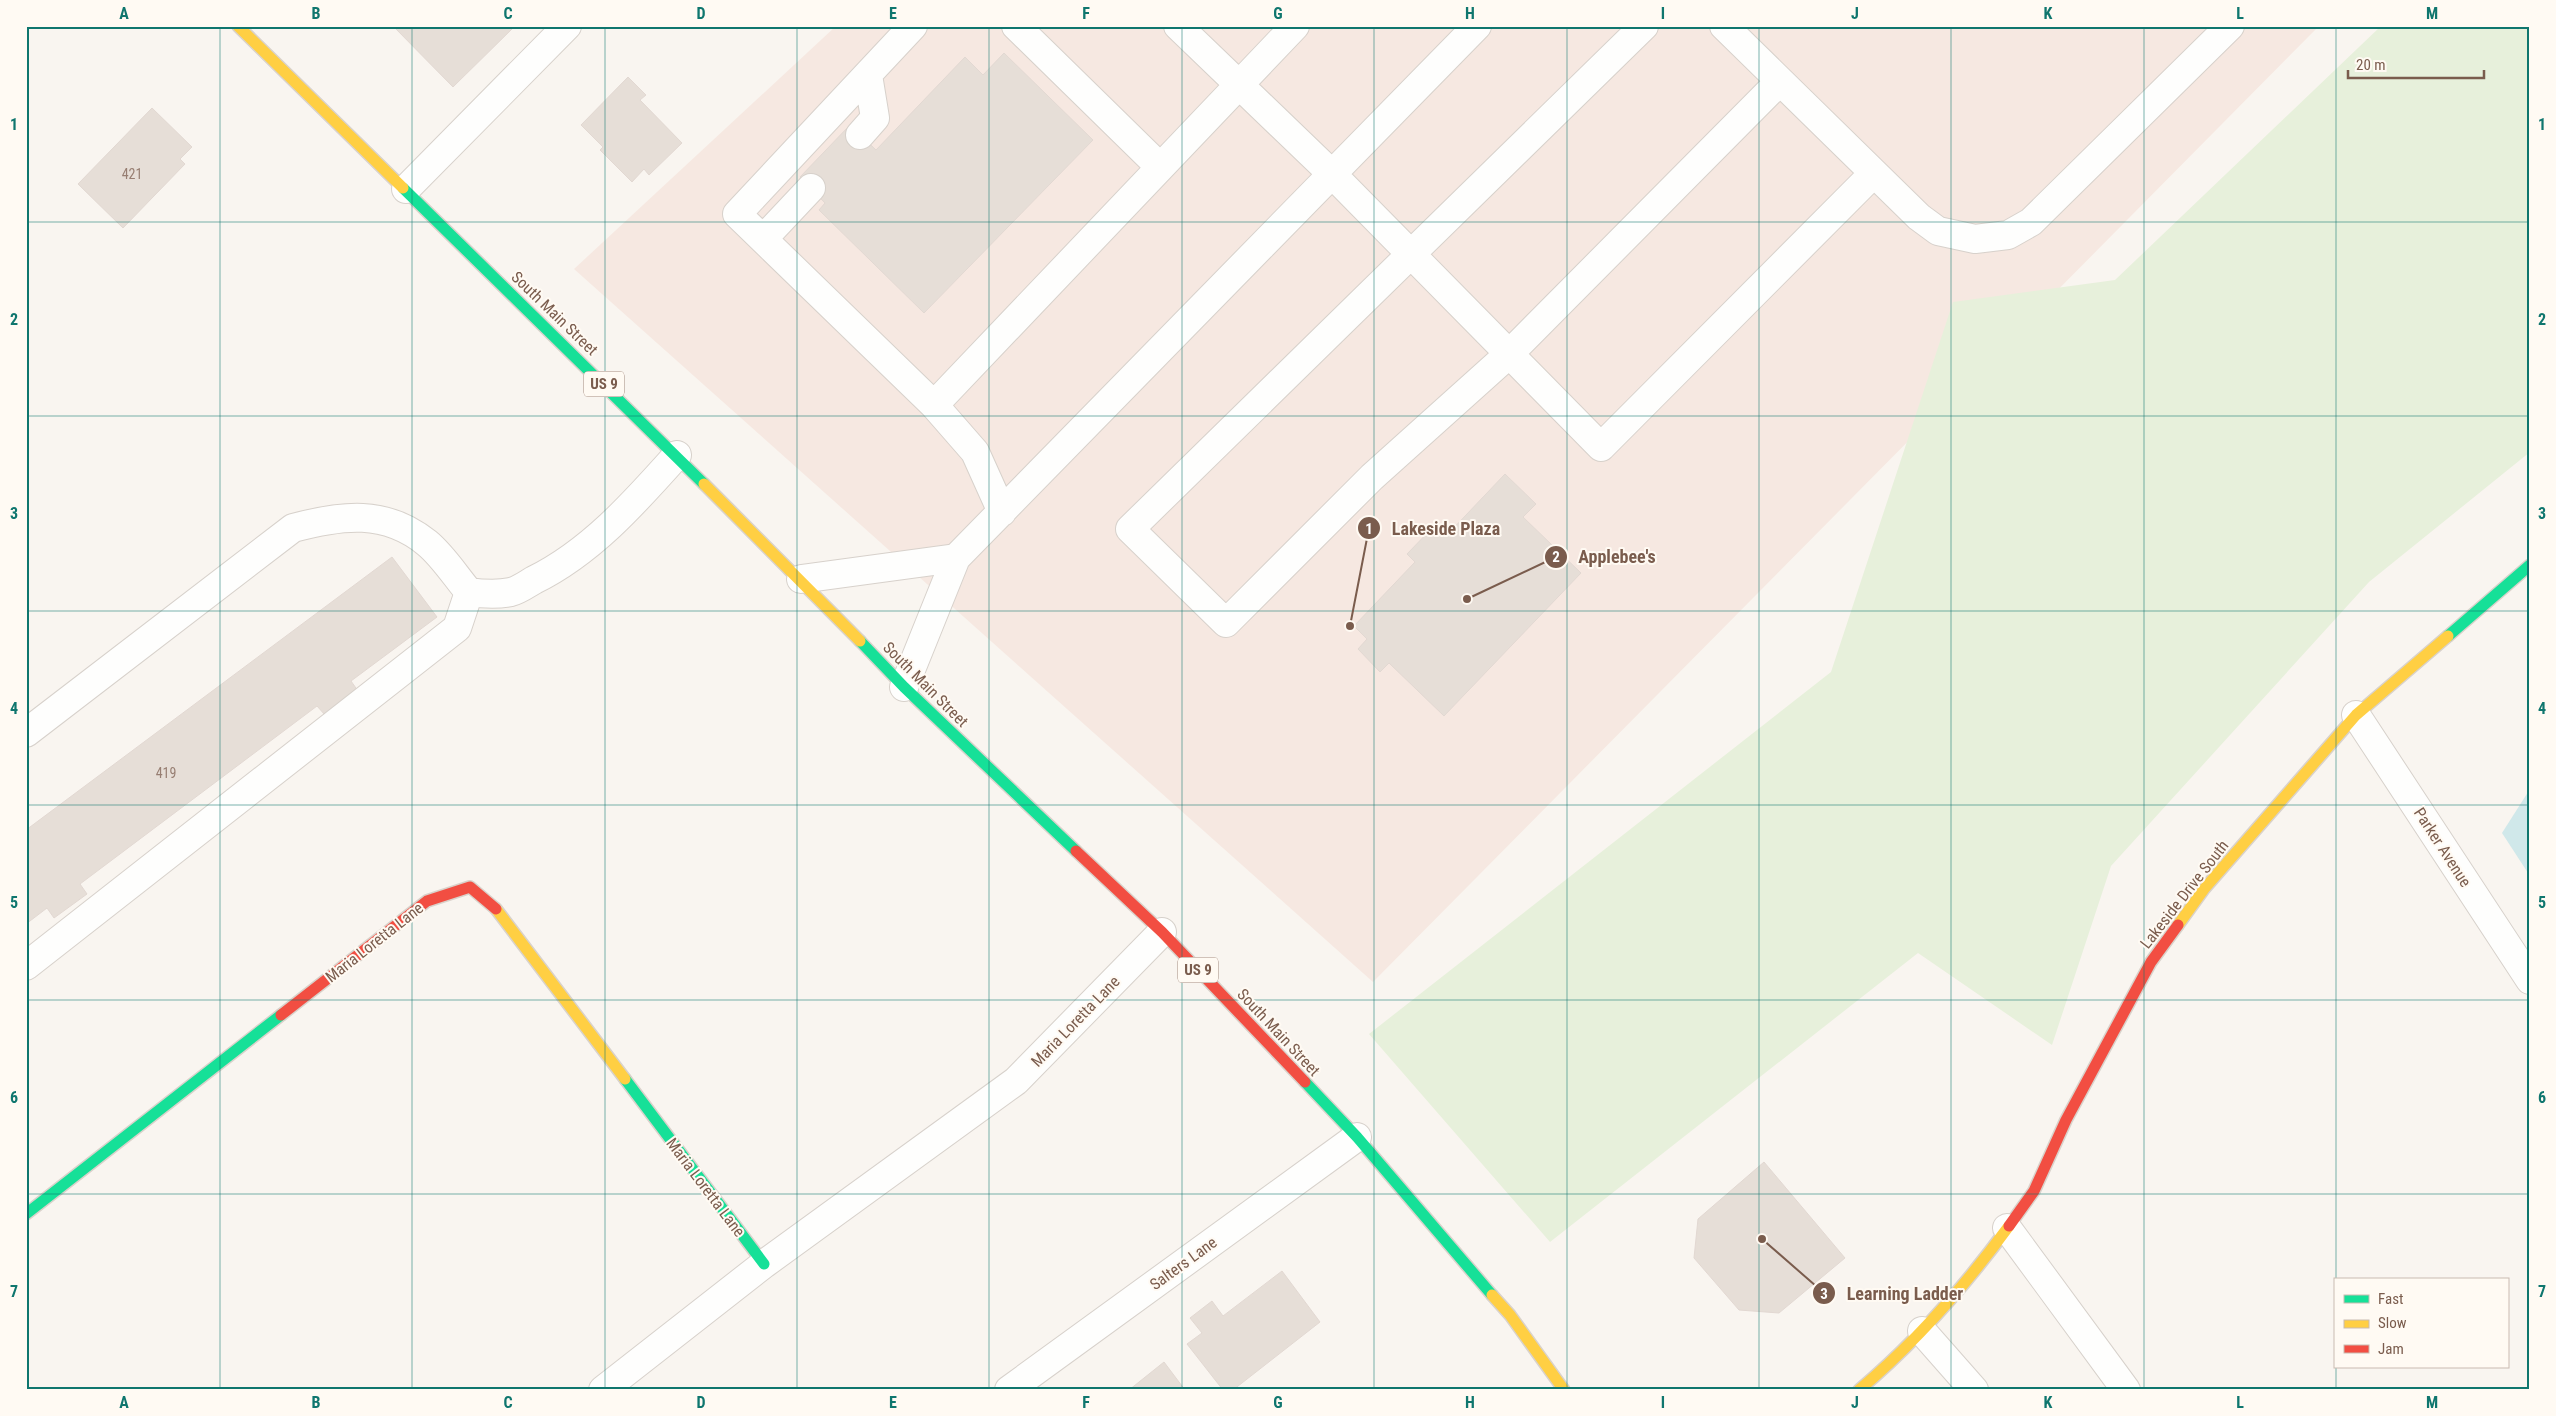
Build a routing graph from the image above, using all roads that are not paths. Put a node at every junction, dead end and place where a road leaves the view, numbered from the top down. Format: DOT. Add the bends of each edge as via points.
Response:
graph roads {
  1 [pos="238,26"];
  2 [pos="567,26"];
  3 [pos="914,26"];
  4 [pos="1016,26"];
  5 [pos="1178,26"];
  6 [pos="1295,26"];
  7 [pos="1476,26"];
  8 [pos="1644,26"];
  9 [pos="1724,26"];
  10 [pos="2230,26"];
  11 [pos="868,75"];
  12 [pos="1780,81"];
  13 [pos="1239,85"];
  14 [pos="860,135"];
  15 [pos="1160,168"];
  16 [pos="1874,172"];
  17 [pos="1332,174"];
  18 [pos="811,188"];
  19 [pos="406,189"];
  20 [pos="763,239"];
  21 [pos="1411,254"];
  22 [pos="1509,354"];
  23 [pos="934,405"];
  24 [pos="677,455"];
  25 [pos="1002,512"];
  26 [pos="956,558"];
  27 [pos="2530,565"];
  28 [pos="802,579"];
  29 [pos="469,592"];
  30 [pos="904,688"];
  31 [pos="2356,715"];
  32 [pos="26,733"];
  33 [pos="1162,932"];
  34 [pos="26,966"];
  35 [pos="2530,980"];
  36 [pos="1357,1137"];
  37 [pos="26,1214"];
  38 [pos="2006,1228"];
  39 [pos="764,1264"];
  40 [pos="1922,1331"];
  41 [pos="603,1390"];
  42 [pos="1009,1390"];
  43 [pos="1564,1390"];
  44 [pos="1859,1390"];
  45 [pos="1974,1390"];
  46 [pos="2126,1390"];
  1 -- 19 [label="main road, South Main Street / US 9"];
  2 -- 19 [label="street"];
  3 -- 11 [label="street"];
  4 -- 15 [label="street"];
  5 -- 13 [label="street"];
  6 -- 13 [label="street"];
  7 -- 17 [label="street"];
  8 -- 21 [label="street"];
  9 -- 12 [label="street"];
  10 -- 16 [label="street" via="2031,222 2008,235 1974,239 1938,231"];
  11 -- 14 [label="street" via="875,118"];
  11 -- 20 [label="street" via="738,214"];
  12 -- 16 [label="street"];
  12 -- 22 [label="street"];
  13 -- 15 [label="street"];
  13 -- 17 [label="street"];
  15 -- 23 [label="street"];
  16 -- 22 [label="street" via="1601,447"];
  17 -- 21 [label="street"];
  17 -- 25 [label="street"];
  18 -- 20 [label="street"];
  19 -- 24 [label="main road, South Main Street / US 9"];
  20 -- 23 [label="street"];
  21 -- 22 [label="street"];
  21 -- 22 [label="street" via="1130,529 1226,623 1372,477"];
  23 -- 25 [label="street" via="975,452"];
  24 -- 28 [label="main road, South Main Street / US 9"];
  24 -- 29 [label="street" via="628,510 550,573 512,592"];
  25 -- 26 [label="street"];
  26 -- 28 [label="street"];
  26 -- 30 [label="street"];
  27 -- 31 [label="main road, Lakeside Drive South"];
  28 -- 30 [label="main road, South Main Street / US 9"];
  29 -- 32 [label="street" via="428,544 398,523 367,517 326,519 293,528"];
  29 -- 34 [label="street" via="457,628"];
  30 -- 33 [label="main road, South Main Street / US 9"];
  31 -- 35 [label="street, Parker Avenue"];
  31 -- 38 [label="main road, Lakeside Drive South" via="2204,889 2151,962 2066,1120 2034,1191"];
  33 -- 36 [label="main road, South Main Street / US 9"];
  33 -- 39 [label="street, Maria Loretta Lane" via="1016,1081"];
  36 -- 42 [label="street, Salters Lane"];
  36 -- 43 [label="main road, South Main Street / US 9" via="1510,1315"];
  37 -- 39 [label="main road, Maria Loretta Lane" via="427,901 470,887 500,912"];
  38 -- 40 [label="main road, Lakeside Drive South" via="1980,1264"];
  38 -- 46 [label="street"];
  39 -- 41 [label="street, Maria Loretta Lane"];
  40 -- 44 [label="main road, Lakeside Drive South"];
  40 -- 45 [label="street"];
}
